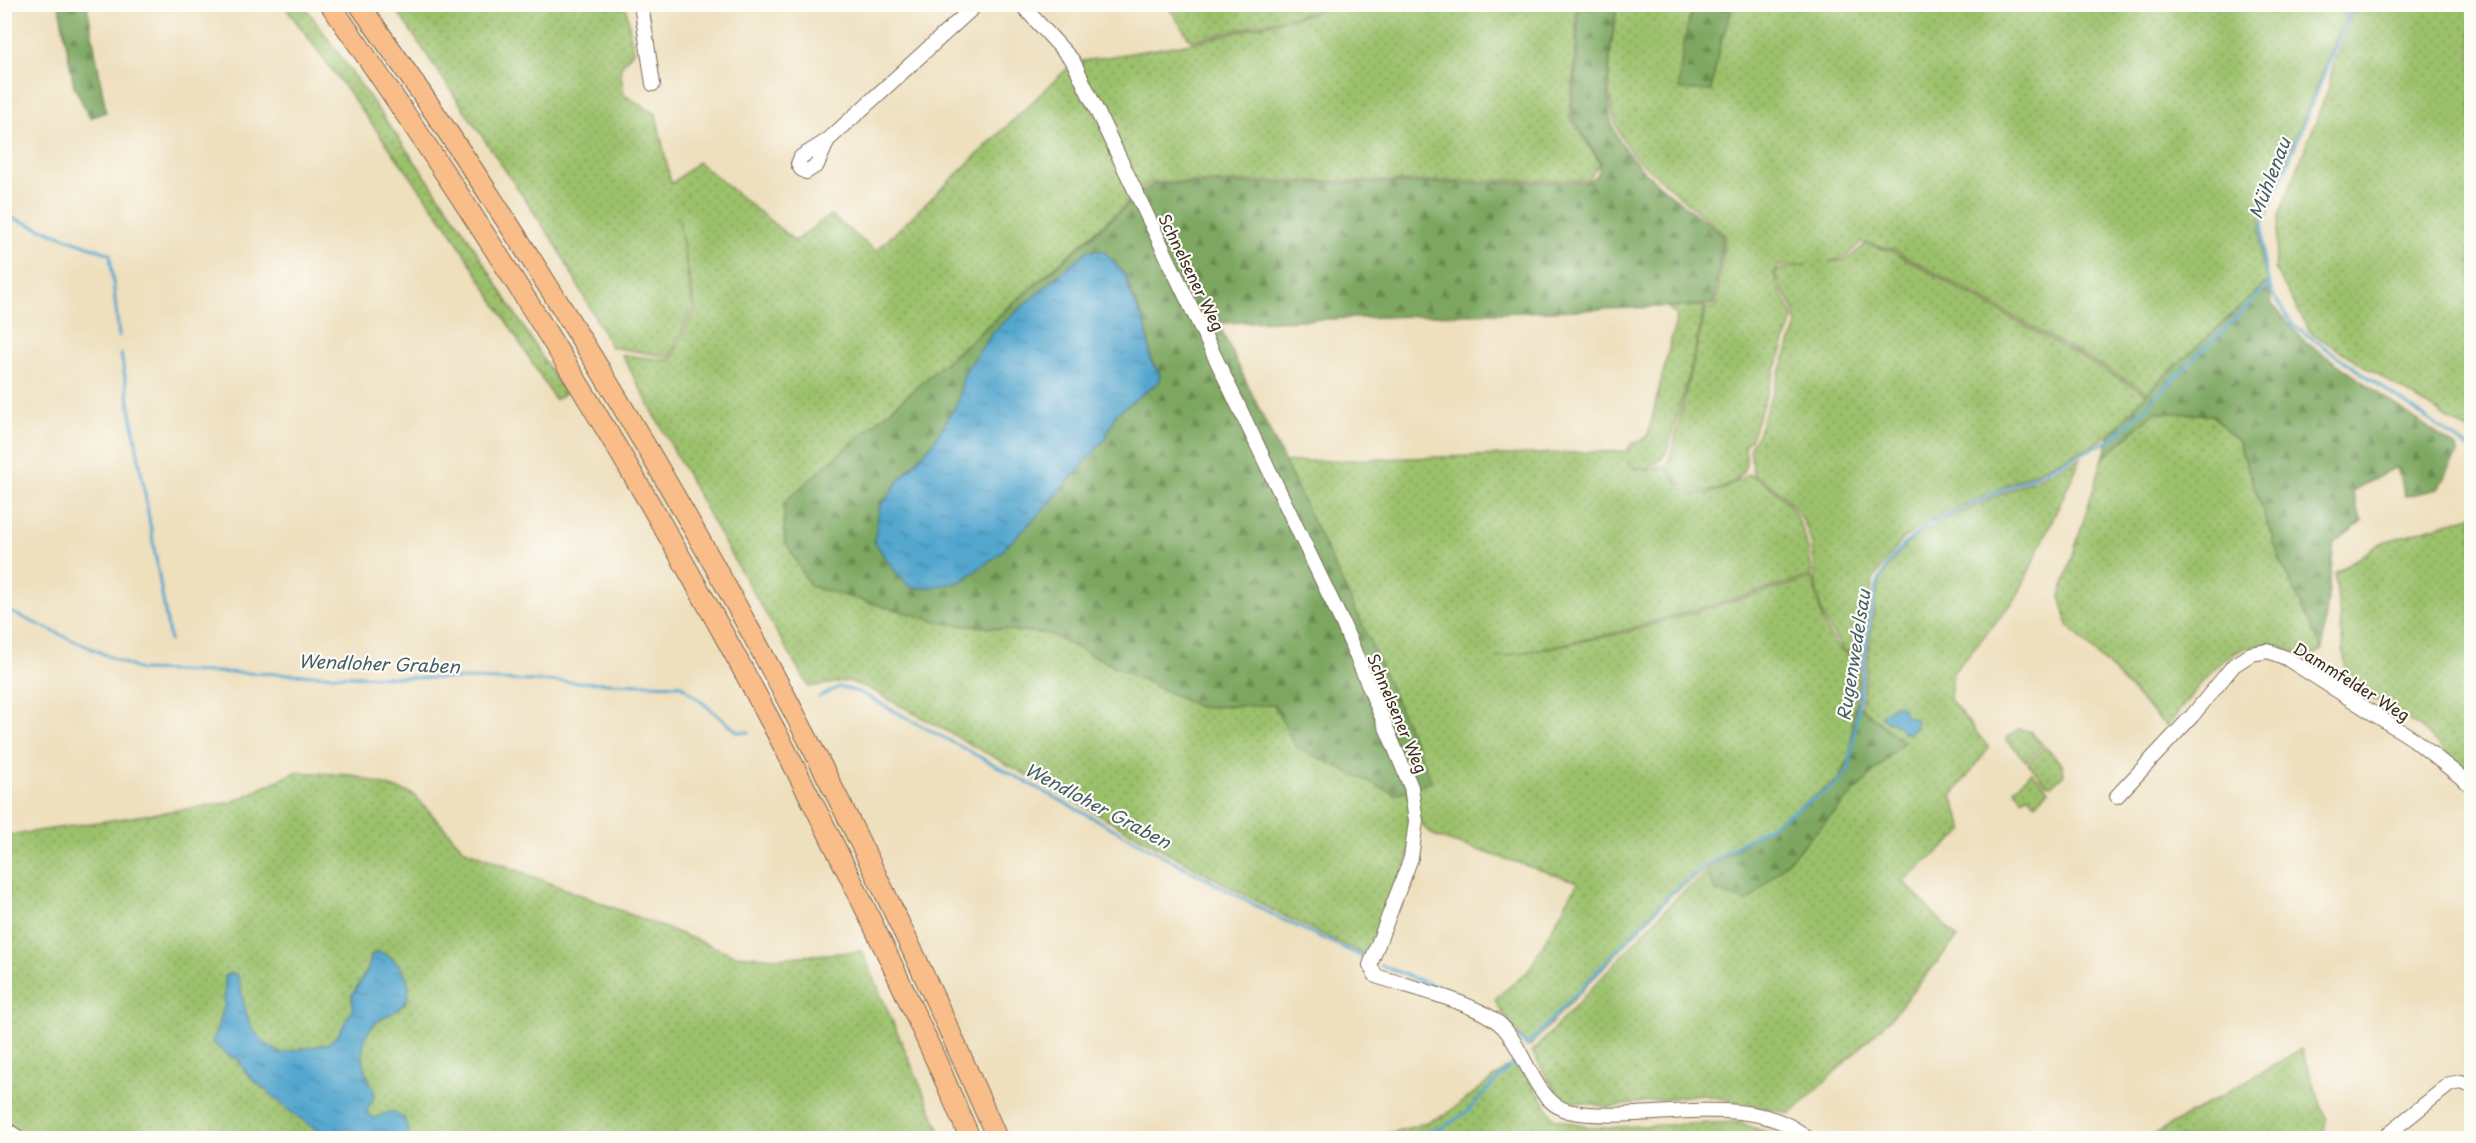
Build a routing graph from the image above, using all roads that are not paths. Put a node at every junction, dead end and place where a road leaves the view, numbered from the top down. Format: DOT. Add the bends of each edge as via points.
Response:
graph roads {
  1 [pos="330,4"];
  2 [pos="359,4"];
  3 [pos="641,4"];
  4 [pos="977,4"];
  5 [pos="1022,4"];
  6 [pos="653,84"];
  7 [pos="828,140"];
  8 [pos="2472,786"];
  9 [pos="2117,796"];
  10 [pos="2472,1086"];
  11 [pos="4,1128"];
  12 [pos="19,1138"];
  13 [pos="970,1138"];
  14 [pos="997,1138"];
  15 [pos="1807,1138"];
  16 [pos="2383,1138"];
  1 -- 13 [label="highway" via="507,268 669,538 821,819"];
  2 -- 14 [label="highway" via="499,210 623,409 716,569 885,892"];
  3 -- 6 [label="street"];
  4 -- 7 [label="street"];
  5 -- 15 [label="street, Schnelsener Weg" via="1073,61 1343,624 1411,787 1416,821 1411,858 1370,965 1376,976 1485,1012 1503,1026 1541,1091 1565,1110 1598,1115 1706,1110 1771,1119 1795,1127"];
  8 -- 9 [label="street, Dammfelder Weg" via="2412,738 2286,658 2268,651 2251,654 2234,665"];
  10 -- 16 [label="street" via="2450,1084"];
  11 -- 12 [label="street"];
}
